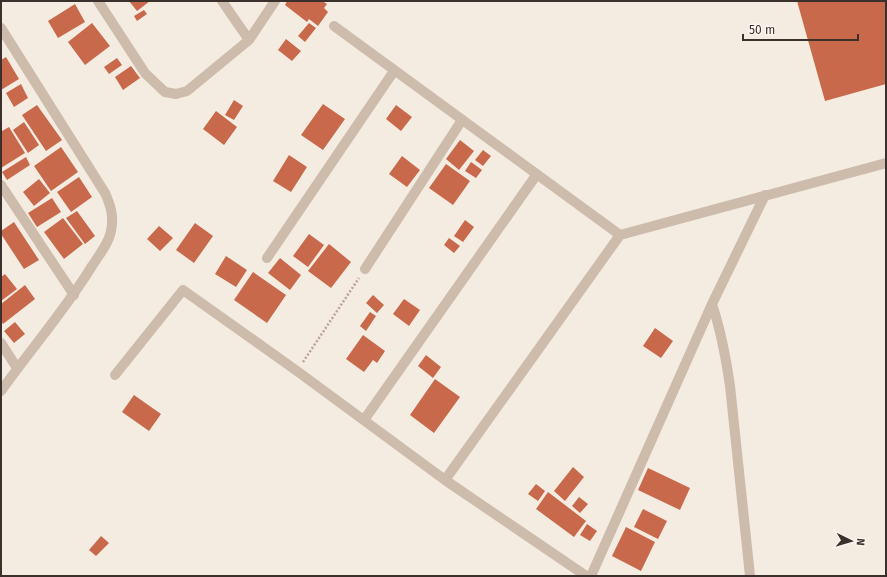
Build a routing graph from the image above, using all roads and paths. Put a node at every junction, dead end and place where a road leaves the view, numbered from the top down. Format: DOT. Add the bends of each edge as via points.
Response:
graph roads {
  1 [pos="98,1"];
  2 [pos="222,1"];
  3 [pos="275,1"];
  4 [pos="334,26"];
  5 [pos="1,28"];
  6 [pos="249,40"];
  7 [pos="394,71"];
  8 [pos="462,120"];
  9 [pos="886,163"];
  10 [pos="537,174"];
  11 [pos="1,184"];
  12 [pos="765,196"];
  13 [pos="620,235"];
  14 [pos="267,258"];
  15 [pos="365,269"];
  16 [pos="74,294"];
  17 [pos="712,304"];
  18 [pos="1,343"];
  19 [pos="17,368"];
  20 [pos="297,371"];
  21 [pos="115,375"];
  22 [pos="1,392"];
  23 [pos="364,420"];
  24 [pos="445,480"];
  25 [pos="586,576"];
  26 [pos="591,576"];
  27 [pos="750,576"];
  1 -- 6 [label="street" via="145,73 166,92 176,94 187,91"];
  2 -- 6 [label="street"];
  3 -- 6 [label="street"];
  4 -- 7 [label="street"];
  5 -- 16 [label="street" via="106,193 111,206 111,233"];
  7 -- 8 [label="street"];
  7 -- 14 [label="street"];
  8 -- 10 [label="street"];
  8 -- 15 [label="street"];
  9 -- 12 [label="street"];
  10 -- 13 [label="street"];
  10 -- 23 [label="street"];
  11 -- 16 [label="street"];
  12 -- 13 [label="street"];
  12 -- 17 [label="street"];
  13 -- 24 [label="street"];
  15 -- 20 [label="path"];
  16 -- 19 [label="street"];
  17 -- 26 [label="street"];
  17 -- 27 [label="street" via="722,336 730,386"];
  18 -- 19 [label="street"];
  19 -- 22 [label="street"];
  20 -- 21 [label="street" via="183,290"];
  20 -- 23 [label="street"];
  23 -- 24 [label="street"];
  24 -- 25 [label="street"];
}
